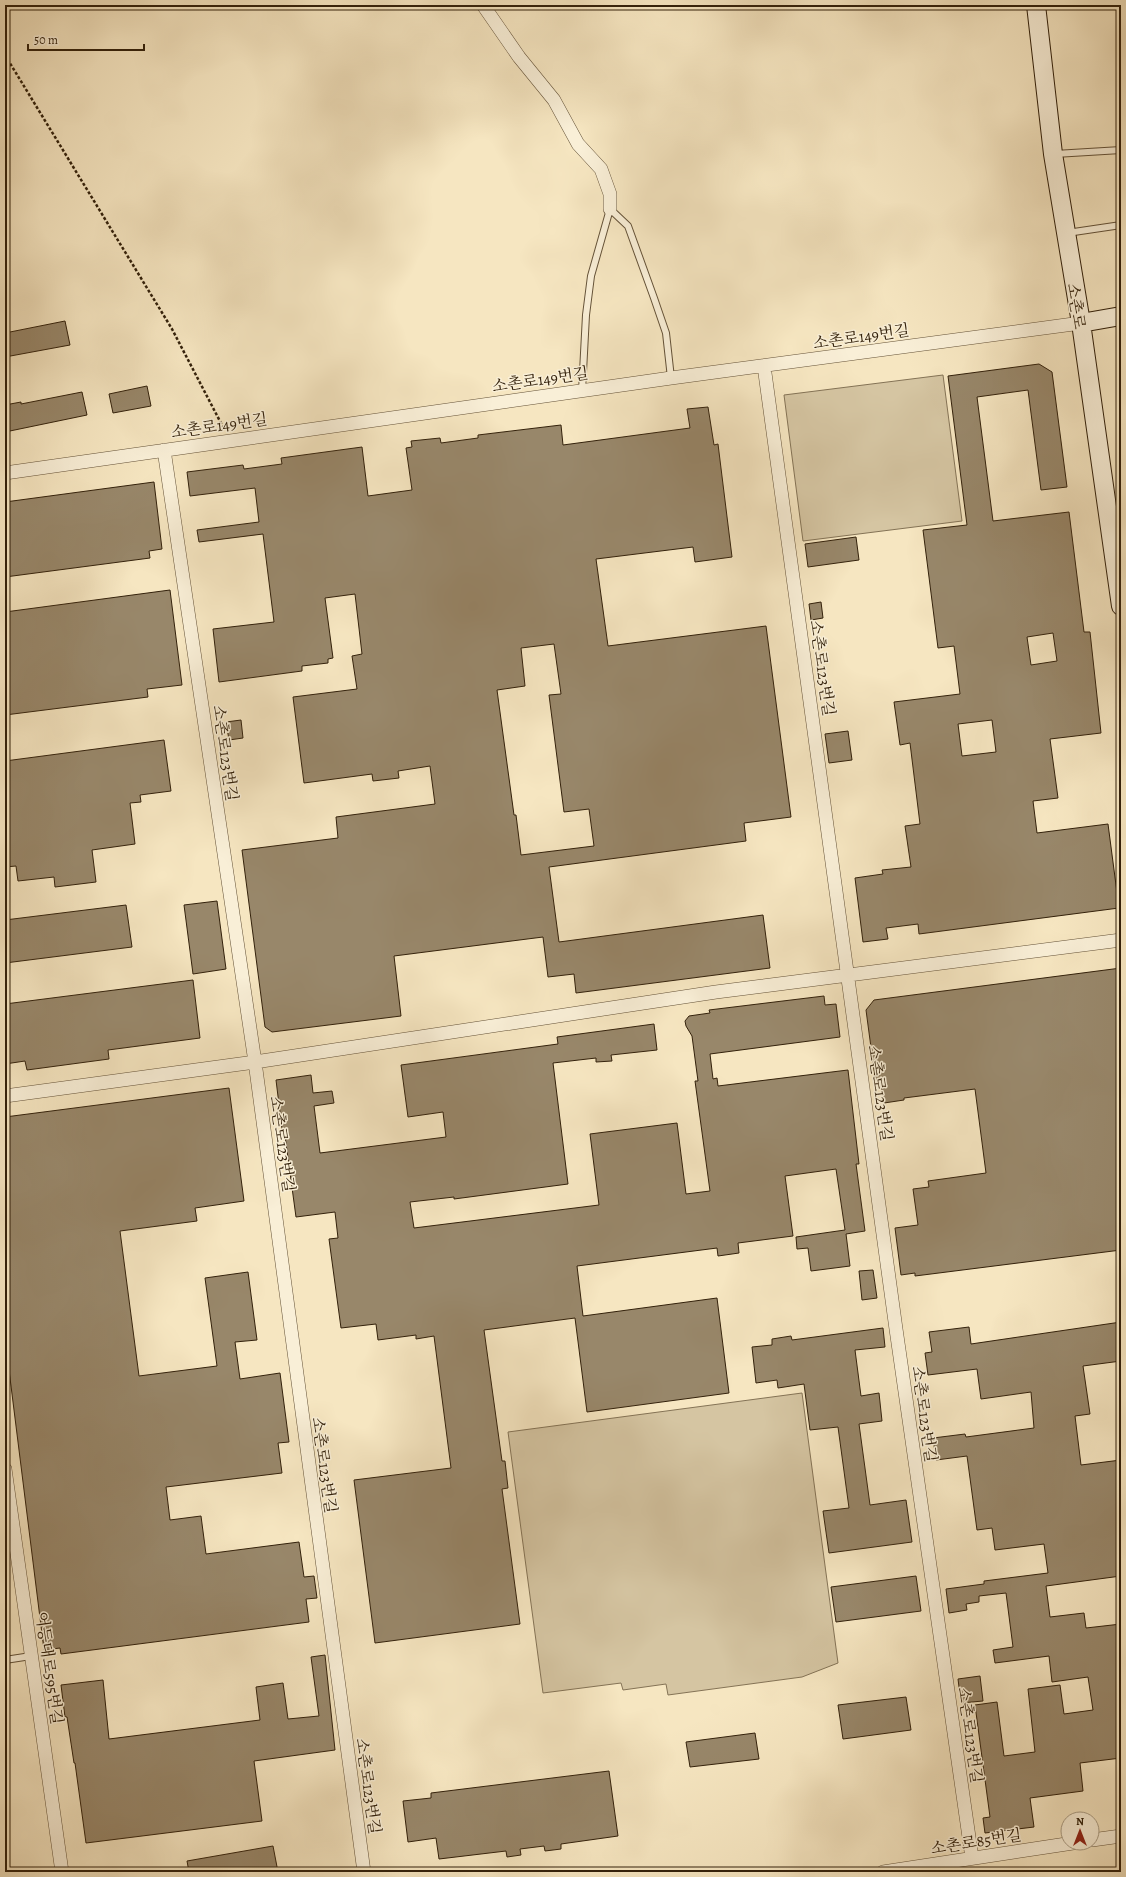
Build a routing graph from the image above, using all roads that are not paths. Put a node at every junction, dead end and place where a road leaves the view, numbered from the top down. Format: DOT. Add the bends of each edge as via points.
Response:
graph roads {
  1 [pos="483,5"];
  2 [pos="1036,5"];
  3 [pos="1121,150"];
  4 [pos="1053,154"];
  5 [pos="610,210"];
  6 [pos="1121,225"];
  7 [pos="1065,233"];
  8 [pos="1121,316"];
  9 [pos="1081,323"];
  10 [pos="764,366"];
  11 [pos="671,378"];
  12 [pos="582,391"];
  13 [pos="164,450"];
  14 [pos="5,473"];
  15 [pos="1121,606"];
  16 [pos="1121,940"];
  17 [pos="848,975"];
  18 [pos="254,1062"];
  19 [pos="5,1096"];
  20 [pos="5,1469"];
  21 [pos="31,1656"];
  22 [pos="5,1660"];
  23 [pos="1121,1836"];
  24 [pos="1100,1839"];
  25 [pos="1060,1845"];
  26 [pos="972,1858"];
  27 [pos="62,1872"];
  28 [pos="364,1872"];
  29 [pos="883,1872"];
  1 -- 5 [label="street" via="519,57 554,100 578,144 601,169 610,194"];
  2 -- 4 [label="street, 소촌로"];
  3 -- 4 [label="lane"];
  4 -- 7 [label="street, 소촌로"];
  5 -- 11 [label="lane" via="628,226 666,333"];
  5 -- 12 [label="lane" via="591,276"];
  6 -- 7 [label="lane"];
  7 -- 9 [label="street, 소촌로"];
  8 -- 9 [label="street"];
  9 -- 10 [label="street, 소촌로149번길"];
  9 -- 15 [label="street, 소촌로"];
  10 -- 11 [label="street, 소촌로149번길"];
  10 -- 17 [label="street, 소촌로123번길"];
  11 -- 12 [label="street, 소촌로149번길"];
  12 -- 13 [label="street, 소촌로149번길"];
  13 -- 14 [label="street, 소촌로149번길"];
  13 -- 18 [label="street, 소촌로123번길"];
  16 -- 17 [label="street"];
  17 -- 18 [label="street"];
  17 -- 26 [label="street, 소촌로123번길" via="937,1624"];
  18 -- 19 [label="street"];
  18 -- 28 [label="street, 소촌로123번길"];
  20 -- 21 [label="street, 어등대로595번길"];
  21 -- 22 [label="lane"];
  21 -- 27 [label="street, 어등대로595번길"];
  23 -- 24 [label="street"];
  25 -- 26 [label="street, 소촌로85번길"];
  26 -- 29 [label="street, 소촌로85번길"];
}
